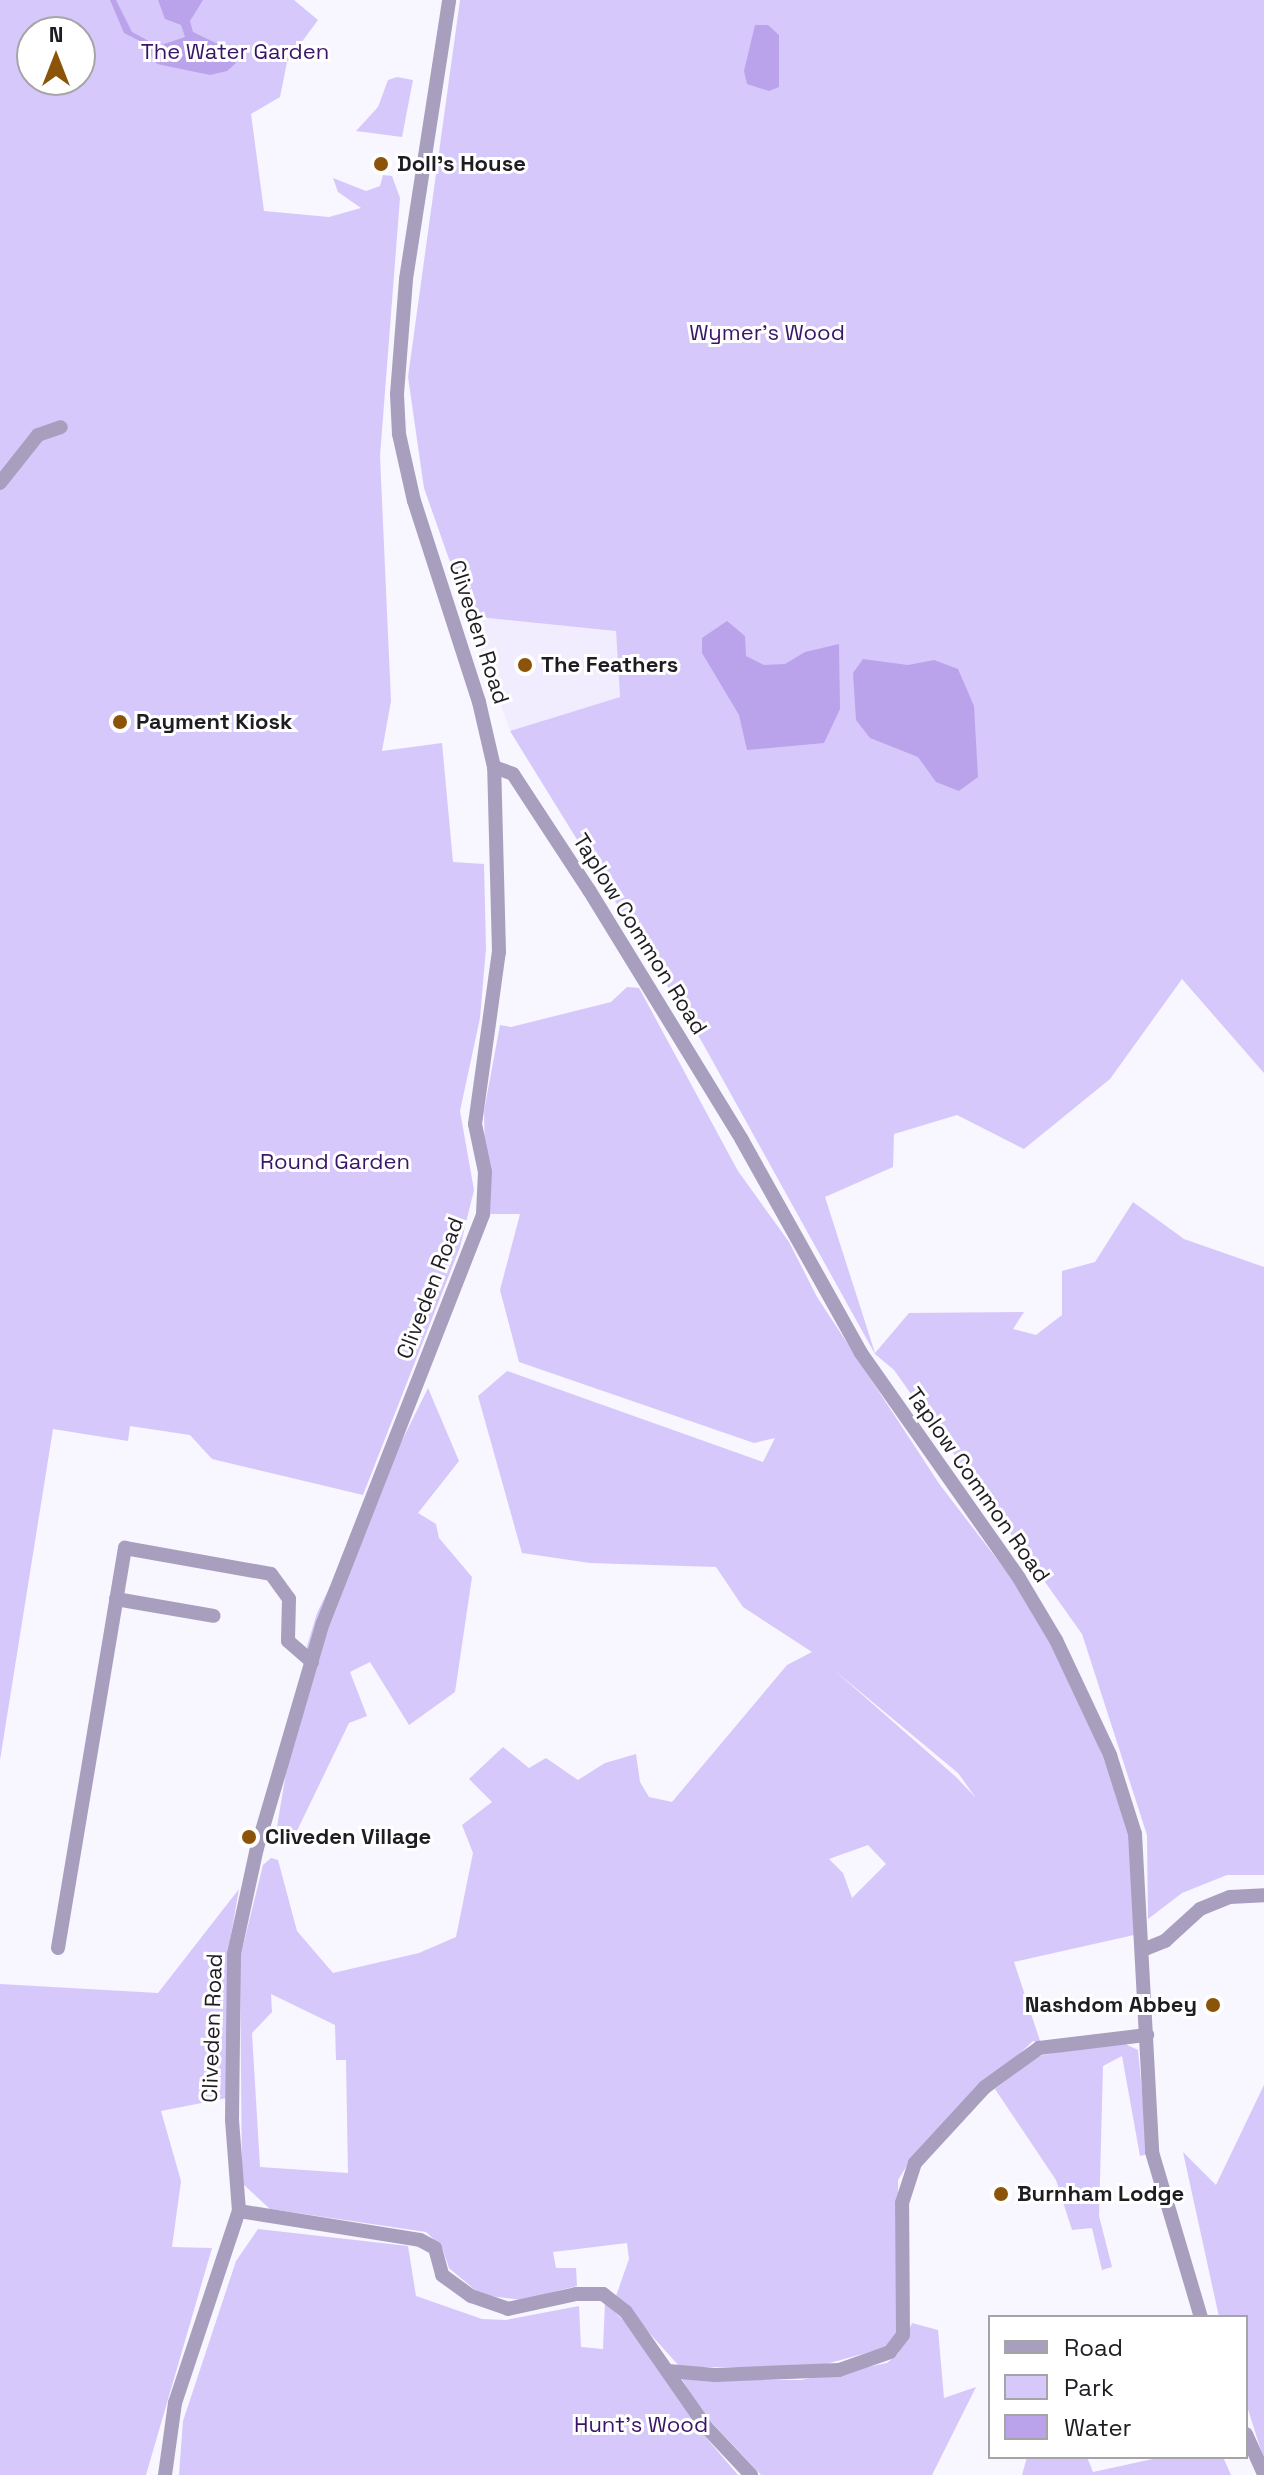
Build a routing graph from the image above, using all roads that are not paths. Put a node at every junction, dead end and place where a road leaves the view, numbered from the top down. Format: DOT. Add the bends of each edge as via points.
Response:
graph roads {
  1 [pos="449,0"];
  2 [pos="61,427"];
  3 [pos="0,483"];
  4 [pos="494,767"];
  5 [pos="116,1599"];
  6 [pos="214,1616"];
  7 [pos="312,1662"];
  8 [pos="1264,1895"];
  9 [pos="58,1948"];
  10 [pos="1145,1949"];
  11 [pos="1147,2035"];
  12 [pos="239,2211"];
  13 [pos="1200,2315"];
  14 [pos="668,2371"];
  15 [pos="1248,2438"];
  16 [pos="1264,2474"];
  17 [pos="165,2475"];
  18 [pos="751,2475"];
  1 -- 4 [label="street, Cliveden Road" via="406,279 399,434"];
  2 -- 3 [label="street" via="38,435"];
  4 -- 7 [label="street, Cliveden Road" via="499,952 475,1124 485,1172 483,1214"];
  4 -- 10 [label="street, Taplow Common Road" via="513,774 589,890 742,1140 861,1353 1019,1578 1056,1640 1126,1796"];
  5 -- 6 [label="street"];
  5 -- 7 [label="street" via="125,1548 262,1569 281,1584 289,1599 288,1641"];
  5 -- 9 [label="street"];
  7 -- 12 [label="street, Cliveden Road" via="257,1848 234,1954 232,2119"];
  8 -- 10 [label="street" via="1230,1897 1200,1909 1165,1941"];
  10 -- 11 [label="street, Taplow Common Road"];
  11 -- 13 [label="street, Taplow Common Road" via="1152,2152"];
  11 -- 14 [label="street" via="1039,2048 985,2087 915,2163 902,2203 903,2335 890,2352 839,2370 715,2375"];
  12 -- 14 [label="street" via="420,2240 435,2248 442,2275 471,2296 508,2309 576,2294 603,2294 626,2312"];
  12 -- 17 [label="street, Cliveden Road" via="175,2403"];
  14 -- 18 [label="street" via="706,2427"];
  15 -- 16 [label="street"];
}
